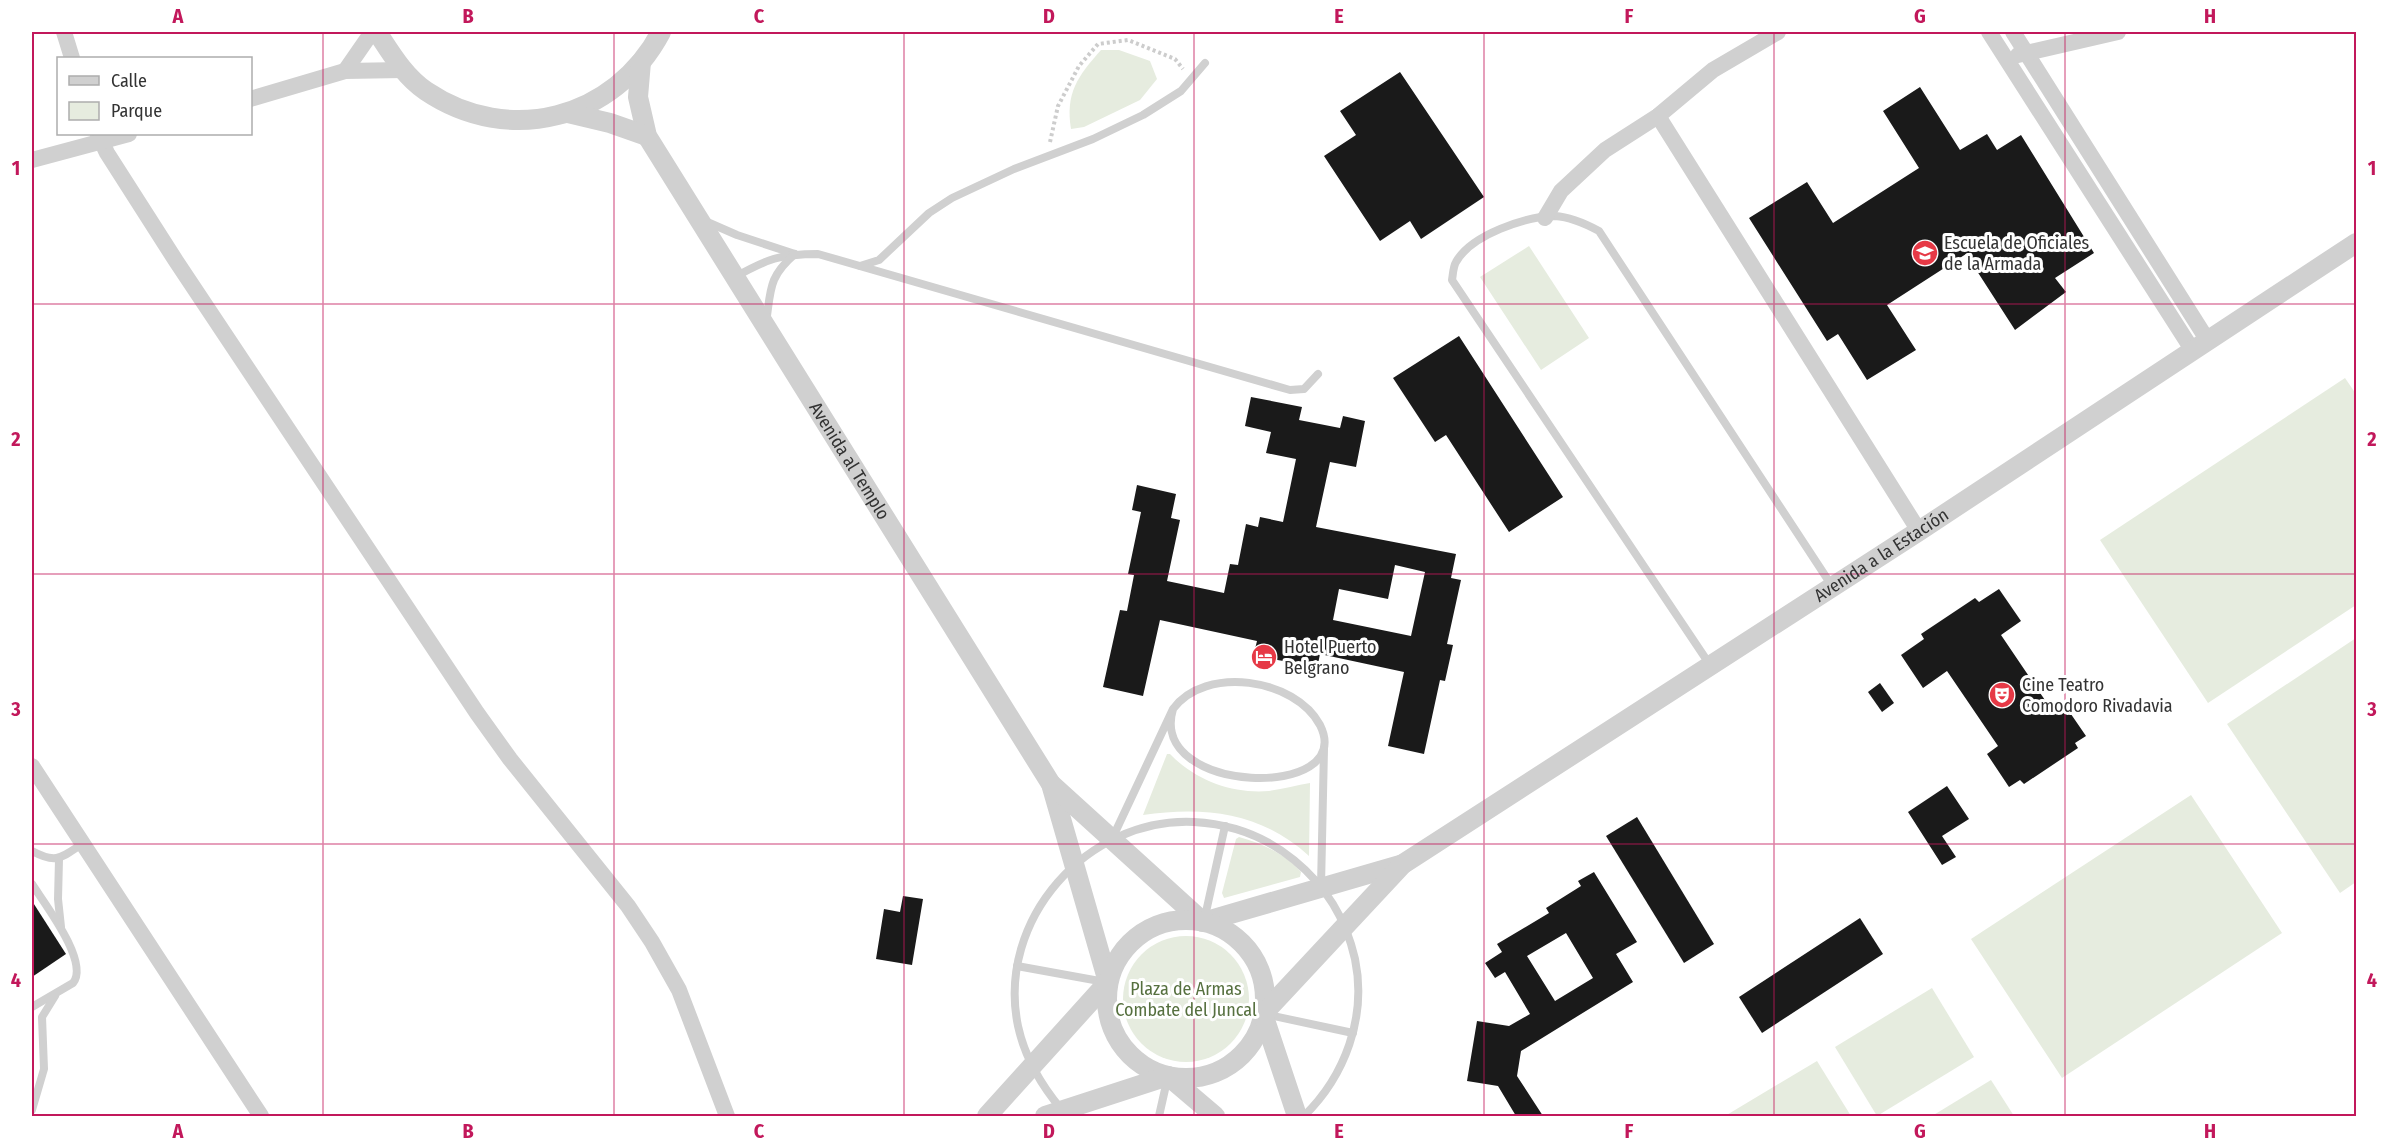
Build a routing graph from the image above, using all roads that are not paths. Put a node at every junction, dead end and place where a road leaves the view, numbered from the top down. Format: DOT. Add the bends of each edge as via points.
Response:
graph roads {
  1 [pos="64,32"];
  2 [pos="372,32"];
  3 [pos="377,32"];
  4 [pos="661,32"];
  5 [pos="1778,32"];
  6 [pos="1989,32"];
  7 [pos="2013,32"];
  8 [pos="2118,32"];
  9 [pos="2026,53"];
  10 [pos="72,57"];
  11 [pos="2005,57"];
  12 [pos="641,62"];
  13 [pos="1205,63"];
  14 [pos="403,70"];
  15 [pos="345,71"];
  16 [pos="252,98"];
  17 [pos="568,113"];
  18 [pos="1658,116"];
  19 [pos="122,135"];
  20 [pos="647,136"];
  21 [pos="99,138"];
  22 [pos="32,160"];
  23 [pos="1545,218"];
  24 [pos="699,219"];
  25 [pos="2356,243"];
  26 [pos="795,254"];
  27 [pos="860,266"];
  28 [pos="735,276"];
  29 [pos="766,326"];
  30 [pos="2200,346"];
  31 [pos="1318,374"];
  32 [pos="1919,531"];
  33 [pos="1832,586"];
  34 [pos="1710,665"];
  35 [pos="1173,709"];
  36 [pos="1324,742"];
  37 [pos="32,766"];
  38 [pos="1051,784"];
  39 [pos="1225,826"];
  40 [pos="1112,840"];
  41 [pos="82,844"];
  42 [pos="32,851"];
  43 [pos="59,859"];
  44 [pos="1074,864"];
  45 [pos="1402,864"];
  46 [pos="32,884"];
  47 [pos="1321,886"];
  48 [pos="1203,922"];
  49 [pos="1344,924"];
  50 [pos="63,934"];
  51 [pos="1017,966"];
  52 [pos="1108,982"];
  53 [pos="56,994"];
  54 [pos="32,1007"];
  55 [pos="1263,1014"];
  56 [pos="1353,1033"];
  57 [pos="1032,1066"];
  58 [pos="1168,1076"];
  59 [pos="32,1110"];
  60 [pos="1058,1114"];
  61 [pos="261,1116"];
  62 [pos="727,1116"];
  63 [pos="987,1116"];
  64 [pos="1159,1116"];
  65 [pos="1215,1116"];
  66 [pos="1297,1116"];
  67 [pos="1304,1116"];
  1 -- 10 [label="street"];
  2 -- 15 [label="street"];
  3 -- 14 [label="street"];
  4 -- 12 [label="street"];
  5 -- 18 [label="street" via="1713,70"];
  6 -- 11 [label="street"];
  7 -- 9 [label="street"];
  8 -- 9 [label="street"];
  9 -- 11 [label="street"];
  9 -- 30 [label="street"];
  11 -- 30 [label="street"];
  12 -- 17 [label="street" via="608,93"];
  12 -- 20 [label="street, Avenida al Templo" via="638,97"];
  13 -- 27 [label="lane" via="1181,91 1143,115 952,198 929,213 879,260"];
  14 -- 15 [label="street"];
  14 -- 17 [label="street" via="425,90 479,116 539,120"];
  15 -- 16 [label="street"];
  17 -- 20 [label="street"];
  18 -- 23 [label="street" via="1588,164 1561,190"];
  18 -- 32 [label="street"];
  19 -- 21 [label="street"];
  20 -- 24 [label="street, Avenida al Templo"];
  21 -- 22 [label="street"];
  21 -- 62 [label="street" via="176,261 477,713 652,942 679,990"];
  23 -- 33 [label="lane" via="1556,216 1577,221 1599,231"];
  23 -- 34 [label="lane" via="1484,237 1456,262 1452,280"];
  24 -- 26 [label="lane"];
  24 -- 28 [label="street, Avenida al Templo"];
  25 -- 30 [label="street, Avenida a la Estación"];
  26 -- 27 [label="lane" via="818,254"];
  26 -- 28 [label="lane" via="766,260"];
  26 -- 29 [label="lane" via="779,268 772,285"];
  27 -- 31 [label="lane" via="1290,390 1304,389"];
  28 -- 29 [label="street, Avenida al Templo"];
  29 -- 38 [label="street, Avenida al Templo"];
  30 -- 32 [label="street, Avenida a la Estación"];
  32 -- 33 [label="street, Avenida a la Estación"];
  33 -- 34 [label="street, Avenida a la Estación"];
  34 -- 45 [label="street, Avenida a la Estación"];
  35 -- 36 [label="lane" via="1199,688 1224,683 1258,685 1298,701 1317,721"];
  35 -- 36 [label="lane" via="1170,730 1183,752 1205,766 1236,777 1281,778 1307,769 1316,762"];
  35 -- 40 [label="lane"];
  36 -- 47 [label="lane"];
  37 -- 41 [label="street"];
  38 -- 40 [label="street"];
  38 -- 44 [label="street"];
  39 -- 40 [label="lane" via="1174,822"];
  39 -- 47 [label="lane" via="1286,853"];
  39 -- 48 [label="lane"];
  40 -- 44 [label="lane"];
  40 -- 48 [label="street"];
  41 -- 43 [label="lane"];
  41 -- 61 [label="street"];
  42 -- 43 [label="lane"];
  43 -- 50 [label="lane" via="58,899"];
  44 -- 51 [label="lane" via="1052,887 1033,917"];
  44 -- 52 [label="street"];
  45 -- 47 [label="street"];
  45 -- 49 [label="street"];
  46 -- 50 [label="lane"];
  47 -- 48 [label="street"];
  47 -- 49 [label="lane"];
  48 -- 52 [label="street" via="1172,921 1143,933 1121,954"];
  48 -- 55 [label="street" via="1236,938 1252,956 1264,990"];
  49 -- 55 [label="street"];
  49 -- 56 [label="lane" via="1356,967"];
  50 -- 53 [label="lane" via="76,958 76,978"];
  51 -- 52 [label="lane"];
  51 -- 57 [label="lane" via="1018,1025"];
  52 -- 57 [label="street"];
  52 -- 58 [label="street" via="1108,1010 1121,1045 1142,1065"];
  53 -- 54 [label="lane"];
  53 -- 59 [label="lane" via="42,1017 44,1069"];
  55 -- 56 [label="lane"];
  55 -- 58 [label="street" via="1250,1046 1233,1062 1202,1076"];
  55 -- 66 [label="street"];
  56 -- 67 [label="lane" via="1335,1078"];
  57 -- 60 [label="lane"];
  57 -- 63 [label="street"];
  58 -- 60 [label="street"];
  58 -- 64 [label="lane"];
  58 -- 65 [label="street"];
}
